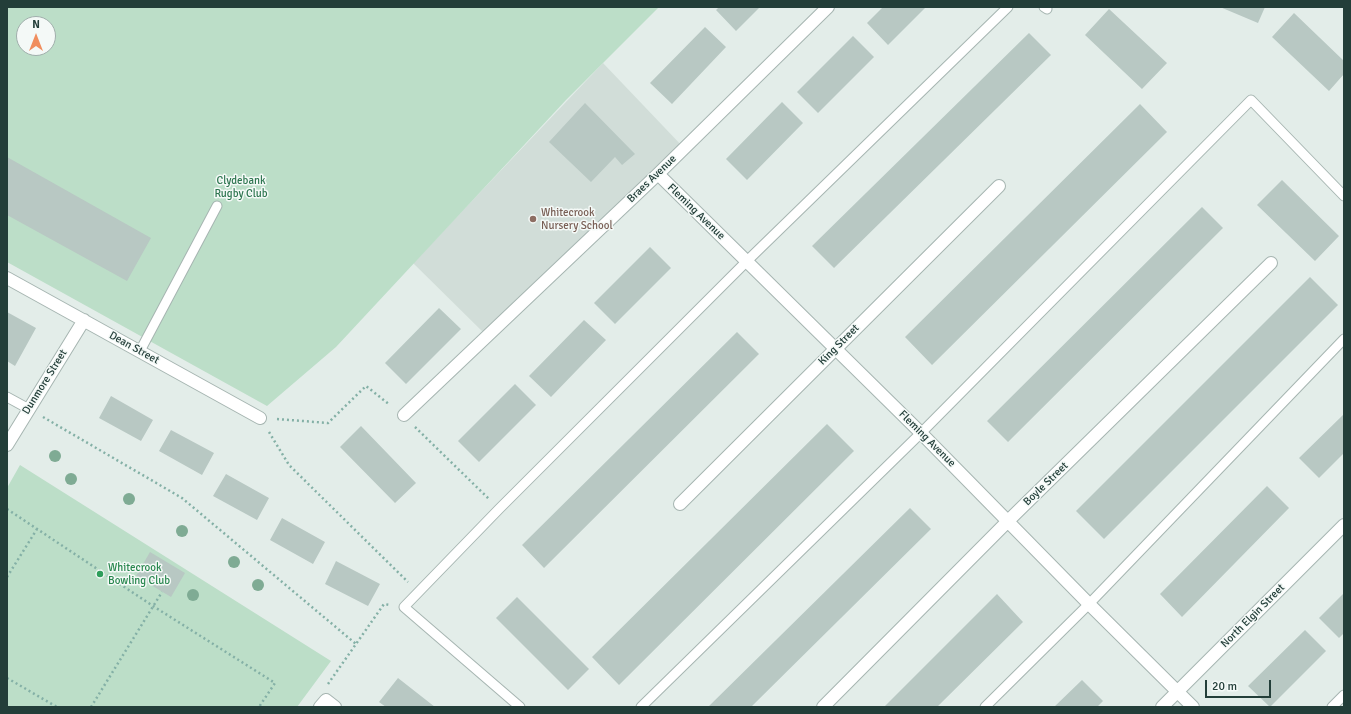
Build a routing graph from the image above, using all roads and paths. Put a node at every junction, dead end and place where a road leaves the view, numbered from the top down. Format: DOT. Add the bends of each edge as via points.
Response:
graph roads {
  1 [pos="828,7"];
  2 [pos="1008,7"];
  3 [pos="658,174"];
  4 [pos="999,186"];
  5 [pos="1344,196"];
  6 [pos="217,206"];
  7 [pos="747,261"];
  8 [pos="1271,263"];
  9 [pos="7,278"];
  10 [pos="84,320"];
  11 [pos="1344,339"];
  12 [pos="835,348"];
  13 [pos="140,351"];
  14 [pos="7,397"];
  15 [pos="28,409"];
  16 [pos="404,416"];
  17 [pos="260,418"];
  18 [pos="922,434"];
  19 [pos="7,445"];
  20 [pos="680,504"];
  21 [pos="7,509"];
  22 [pos="499,509"];
  23 [pos="1008,521"];
  24 [pos="1344,525"];
  25 [pos="37,529"];
  26 [pos="7,577"];
  27 [pos="162,592"];
  28 [pos="419,593"];
  29 [pos="1089,604"];
  30 [pos="153,606"];
  31 [pos="404,607"];
  32 [pos="356,644"];
  33 [pos="7,678"];
  34 [pos="1178,691"];
  35 [pos="1344,694"];
  36 [pos="327,705"];
  37 [pos="57,707"];
  38 [pos="91,707"];
  39 [pos="259,707"];
  40 [pos="520,707"];
  41 [pos="641,707"];
  42 [pos="823,707"];
  43 [pos="985,707"];
  44 [pos="1162,707"];
  45 [pos="1193,707"];
  46 [pos="1332,707"];
  1 -- 3 [label="street, Braes Avenue"];
  2 -- 7 [label="lane"];
  3 -- 7 [label="street, Fleming Avenue"];
  3 -- 16 [label="street, Braes Avenue"];
  4 -- 12 [label="street, King Street"];
  5 -- 18 [label="lane" via="1252,100"];
  6 -- 13 [label="lane"];
  7 -- 12 [label="street, Fleming Avenue"];
  7 -- 22 [label="lane"];
  8 -- 23 [label="street, Boyle Street"];
  9 -- 10 [label="street, Dean Street"];
  10 -- 13 [label="street, Dean Street"];
  10 -- 15 [label="street, Dunmore Street"];
  11 -- 29 [label="lane"];
  12 -- 18 [label="street, Fleming Avenue"];
  12 -- 20 [label="street, King Street"];
  13 -- 17 [label="street, Dean Street"];
  14 -- 15 [label="lane"];
  15 -- 19 [label="street, Dunmore Street"];
  15 -- 32 [label="path" via="182,498"];
  16 -- 17 [label="path" via="366,386 328,423"];
  16 -- 22 [label="path"];
  17 -- 28 [label="path" via="289,465"];
  18 -- 23 [label="street, Fleming Avenue"];
  18 -- 41 [label="lane"];
  21 -- 25 [label="path"];
  22 -- 28 [label="lane"];
  23 -- 29 [label="street, Fleming Avenue"];
  23 -- 42 [label="street, Boyle Street"];
  24 -- 34 [label="street, North Elgin Street"];
  25 -- 26 [label="path"];
  25 -- 30 [label="path"];
  27 -- 30 [label="path"];
  28 -- 31 [label="lane"];
  29 -- 34 [label="street, Fleming Avenue"];
  29 -- 43 [label="lane"];
  30 -- 38 [label="path"];
  30 -- 39 [label="path" via="275,683"];
  31 -- 32 [label="path" via="384,604"];
  31 -- 40 [label="lane"];
  32 -- 36 [label="path" via="326,686"];
  33 -- 37 [label="path"];
  34 -- 44 [label="street, North Elgin Street"];
  34 -- 45 [label="street, Fleming Avenue"];
  35 -- 46 [label="lane"];
}
